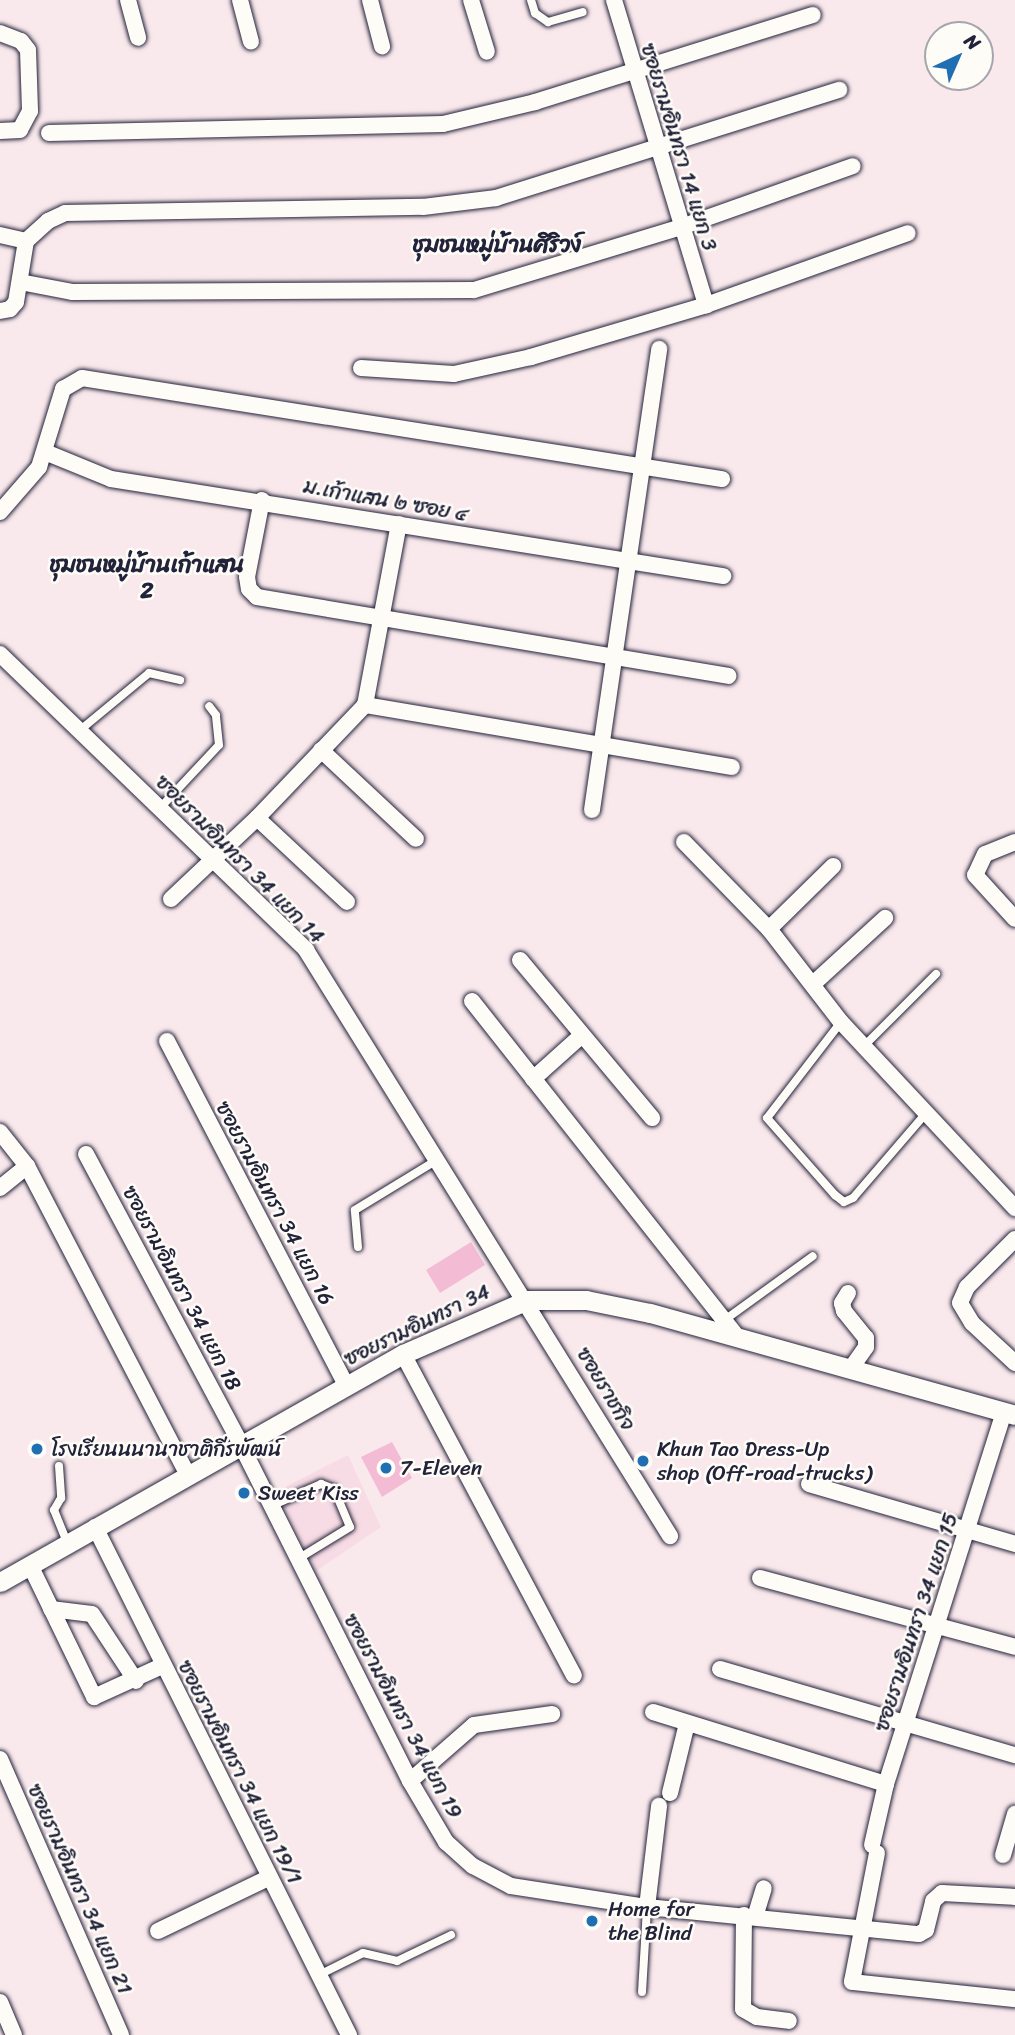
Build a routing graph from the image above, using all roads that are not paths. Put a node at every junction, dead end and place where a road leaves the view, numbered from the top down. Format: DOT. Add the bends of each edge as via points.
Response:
graph roads {
  1 [pos="128,0"];
  2 [pos="240,0"];
  3 [pos="370,0"];
  4 [pos="471,0"];
  5 [pos="531,0"];
  6 [pos="614,0"];
  7 [pos="583,12"];
  8 [pos="813,15"];
  9 [pos="0,33"];
  10 [pos="138,38"];
  11 [pos="251,42"];
  12 [pos="382,46"];
  13 [pos="487,52"];
  14 [pos="633,71"];
  15 [pos="839,90"];
  16 [pos="0,131"];
  17 [pos="49,133"];
  18 [pos="655,149"];
  19 [pos="853,166"];
  20 [pos="681,227"];
  21 [pos="908,233"];
  22 [pos="0,235"];
  23 [pos="26,241"];
  24 [pos="20,282"];
  25 [pos="706,305"];
  26 [pos="0,311"];
  27 [pos="659,349"];
  28 [pos="361,368"];
  29 [pos="45,452"];
  30 [pos="643,467"];
  31 [pos="722,479"];
  32 [pos="262,500"];
  33 [pos="0,511"];
  34 [pos="398,524"];
  35 [pos="629,561"];
  36 [pos="723,576"];
  37 [pos="382,619"];
  38 [pos="617,653"];
  39 [pos="0,654"];
  40 [pos="728,676"];
  41 [pos="180,680"];
  42 [pos="365,705"];
  43 [pos="209,706"];
  44 [pos="79,731"];
  45 [pos="602,746"];
  46 [pos="321,750"];
  47 [pos="732,767"];
  48 [pos="160,808"];
  49 [pos="592,810"];
  50 [pos="257,818"];
  51 [pos="416,839"];
  52 [pos="684,842"];
  53 [pos="1015,842"];
  54 [pos="212,860"];
  55 [pos="833,866"];
  56 [pos="172,899"];
  57 [pos="347,902"];
  58 [pos="885,918"];
  59 [pos="1015,919"];
  60 [pos="769,929"];
  61 [pos="520,960"];
  62 [pos="936,974"];
  63 [pos="813,984"];
  64 [pos="472,1001"];
  65 [pos="841,1022"];
  66 [pos="581,1036"];
  67 [pos="167,1041"];
  68 [pos="864,1046"];
  69 [pos="533,1079"];
  70 [pos="926,1112"];
  71 [pos="652,1118"];
  72 [pos="0,1132"];
  73 [pos="86,1154"];
  74 [pos="439,1158"];
  75 [pos="27,1166"];
  76 [pos="0,1188"];
  77 [pos="1015,1208"];
  78 [pos="1015,1239"];
  79 [pos="358,1247"];
  80 [pos="813,1256"];
  81 [pos="849,1293"];
  82 [pos="527,1300"];
  83 [pos="730,1326"];
  84 [pos="403,1354"];
  85 [pos="1015,1363"];
  86 [pos="850,1370"];
  87 [pos="346,1385"];
  88 [pos="1009,1414"];
  89 [pos="240,1443"];
  90 [pos="59,1466"];
  91 [pos="187,1473"];
  92 [pos="809,1484"];
  93 [pos="271,1506"];
  94 [pos="96,1527"];
  95 [pos="968,1530"];
  96 [pos="670,1536"];
  97 [pos="67,1544"];
  98 [pos="1015,1544"];
  99 [pos="298,1559"];
  100 [pos="30,1565"];
  101 [pos="760,1578"];
  102 [pos="0,1582"];
  103 [pos="51,1609"];
  104 [pos="938,1625"];
  105 [pos="1015,1647"];
  106 [pos="162,1666"];
  107 [pos="720,1669"];
  108 [pos="574,1675"];
  109 [pos="136,1681"];
  110 [pos="653,1712"];
  111 [pos="552,1714"];
  112 [pos="687,1723"];
  113 [pos="906,1723"];
  114 [pos="1015,1755"];
  115 [pos="0,1759"];
  116 [pos="410,1781"];
  117 [pos="886,1784"];
  118 [pos="670,1793"];
  119 [pos="659,1806"];
  120 [pos="1015,1814"];
  121 [pos="1003,1855"];
  122 [pos="270,1877"];
  123 [pos="764,1888"];
  124 [pos="1015,1897"];
  125 [pos="647,1907"];
  126 [pos="750,1916"];
  127 [pos="861,1929"];
  128 [pos="158,1931"];
  129 [pos="451,1935"];
  130 [pos="319,1975"];
  131 [pos="642,1992"];
  132 [pos="1015,1999"];
  133 [pos="0,2002"];
  134 [pos="789,2021"];
  135 [pos="14,2035"];
  136 [pos="121,2035"];
  137 [pos="349,2035"];
  1 -- 10 [label="street"];
  2 -- 11 [label="street"];
  3 -- 12 [label="street"];
  4 -- 13 [label="street"];
  5 -- 7 [label="lane" via="535,13 548,22"];
  6 -- 14 [label="street, ซอยรามอินทรา 14 แยก 3"];
  8 -- 14 [label="street"];
  9 -- 16 [label="street" via="12,36 28,50 30,111 20,130"];
  14 -- 17 [label="street" via="535,102 443,124"];
  14 -- 18 [label="street, ซอยรามอินทรา 14 แยก 3"];
  15 -- 18 [label="street"];
  18 -- 20 [label="street, ซอยรามอินทรา 14 แยก 3"];
  18 -- 23 [label="street" via="496,198 423,207 65,214 48,221"];
  19 -- 20 [label="street"];
  20 -- 24 [label="street" via="474,290 73,292"];
  20 -- 25 [label="street, ซอยรามอินทรา 14 แยก 3"];
  21 -- 25 [label="street"];
  22 -- 23 [label="street"];
  23 -- 24 [label="street"];
  24 -- 26 [label="street" via="16,302"];
  25 -- 28 [label="street" via="531,357 454,374"];
  27 -- 30 [label="street"];
  29 -- 30 [label="street" via="63,389 82,378"];
  29 -- 32 [label="street, ม.เก้าแสน ๒ ซอย ๔" via="111,479"];
  29 -- 33 [label="street" via="39,467"];
  30 -- 31 [label="street"];
  30 -- 35 [label="street"];
  32 -- 34 [label="street, ม.เก้าแสน ๒ ซอย ๔"];
  32 -- 37 [label="street" via="248,589 257,597"];
  34 -- 35 [label="street, ม.เก้าแสน ๒ ซอย ๔"];
  34 -- 37 [label="street"];
  35 -- 36 [label="street, ม.เก้าแสน ๒ ซอย ๔"];
  35 -- 38 [label="street"];
  37 -- 38 [label="street"];
  37 -- 42 [label="street"];
  38 -- 40 [label="street"];
  38 -- 45 [label="street"];
  39 -- 44 [label="street, ซอยรามอินทรา 34 แยก 14"];
  41 -- 44 [label="lane" via="149,673"];
  42 -- 45 [label="street"];
  42 -- 46 [label="street"];
  43 -- 48 [label="lane" via="216,715 219,745"];
  44 -- 48 [label="street, ซอยรามอินทรา 34 แยก 14"];
  45 -- 47 [label="street"];
  45 -- 49 [label="street"];
  46 -- 50 [label="street"];
  46 -- 51 [label="street"];
  48 -- 54 [label="street, ซอยรามอินทรา 34 แยก 14"];
  50 -- 54 [label="street"];
  50 -- 57 [label="street"];
  52 -- 60 [label="street"];
  53 -- 59 [label="street" via="985,854 975,875"];
  54 -- 56 [label="street"];
  54 -- 74 [label="street, ซอยรามอินทรา 34 แยก 14" via="306,950"];
  55 -- 60 [label="street"];
  58 -- 63 [label="street"];
  60 -- 63 [label="street"];
  61 -- 66 [label="street"];
  62 -- 68 [label="lane"];
  63 -- 65 [label="street"];
  64 -- 69 [label="street"];
  65 -- 68 [label="street"];
  65 -- 70 [label="lane" via="767,1118 835,1195 844,1202 853,1198"];
  66 -- 69 [label="street"];
  66 -- 71 [label="street"];
  67 -- 87 [label="street, ซอยรามอินทรา 34 แยก 16"];
  68 -- 70 [label="street"];
  69 -- 83 [label="street"];
  70 -- 77 [label="street"];
  72 -- 75 [label="street"];
  73 -- 89 [label="street, ซอยรามอินทรา 34 แยก 18"];
  74 -- 79 [label="lane" via="355,1210"];
  74 -- 82 [label="street, ซอยรามอินทรา 34 แยก 14"];
  75 -- 76 [label="street"];
  75 -- 91 [label="street"];
  78 -- 85 [label="street" via="967,1287 960,1303 972,1323"];
  80 -- 83 [label="lane"];
  81 -- 86 [label="street" via="842,1303 844,1311 866,1338 866,1347"];
  82 -- 83 [label="street, ซอยรามอินทรา 34" via="586,1300"];
  82 -- 84 [label="street, ซอยรามอินทรา 34"];
  82 -- 96 [label="street, ซอยราชกิจ"];
  83 -- 86 [label="street, ซอยรามอินทรา 34"];
  84 -- 87 [label="street, ซอยรามอินทรา 34"];
  84 -- 108 [label="street"];
  86 -- 88 [label="street, ซอยรามอินทรา 34"];
  87 -- 89 [label="street, ซอยรามอินทรา 34"];
  88 -- 95 [label="street, ซอยรามอินทรา 34 แยก 15"];
  89 -- 91 [label="street, ซอยรามอินทรา 34"];
  89 -- 93 [label="street, ซอยรามอินทรา 34 แยก 19"];
  90 -- 97 [label="lane" via="61,1498 54,1510"];
  91 -- 94 [label="street, ซอยรามอินทรา 34"];
  92 -- 95 [label="street"];
  93 -- 99 [label="street, ซอยรามอินทรา 34 แยก 19"];
  93 -- 99 [label="lane" via="321,1484 334,1489 350,1527"];
  94 -- 97 [label="street, ซอยรามอินทรา 34"];
  94 -- 106 [label="street, ซอยรามอินทรา 34 แยก 19/1"];
  95 -- 98 [label="street"];
  95 -- 104 [label="street, ซอยรามอินทรา 34 แยก 15"];
  97 -- 100 [label="street, ซอยรามอินทรา 34"];
  99 -- 116 [label="street, ซอยรามอินทรา 34 แยก 19"];
  100 -- 102 [label="street, ซอยรามอินทรา 34"];
  100 -- 103 [label="street"];
  101 -- 104 [label="street"];
  103 -- 109 [label="street" via="92,1614"];
  103 -- 109 [label="street" via="94,1697"];
  104 -- 105 [label="street"];
  104 -- 113 [label="street, ซอยรามอินทรา 34 แยก 15"];
  106 -- 109 [label="street"];
  106 -- 122 [label="street, ซอยรามอินทรา 34 แยก 19/1"];
  107 -- 113 [label="street"];
  110 -- 112 [label="street"];
  111 -- 116 [label="street" via="474,1725"];
  112 -- 117 [label="street"];
  112 -- 118 [label="street"];
  113 -- 114 [label="street"];
  113 -- 117 [label="street, ซอยรามอินทรา 34 แยก 15"];
  115 -- 136 [label="street, ซอยรามอินทรา 34 แยก 21"];
  116 -- 125 [label="street, ซอยรามอินทรา 34 แยก 19" via="446,1842 473,1866 511,1885"];
  117 -- 127 [label="street, ซอยรามอินทรา 34 แยก 15"];
  119 -- 125 [label="street"];
  120 -- 121 [label="street"];
  122 -- 128 [label="street"];
  122 -- 130 [label="street, ซอยรามอินทรา 34 แยก 19/1"];
  123 -- 126 [label="street"];
  124 -- 127 [label="street, ซอยรามอินทรา 34 แยก 19" via="947,1891 933,1901 922,1934"];
  125 -- 126 [label="street, ซอยรามอินทรา 34 แยก 19"];
  125 -- 131 [label="lane"];
  126 -- 127 [label="street, ซอยรามอินทรา 34 แยก 19"];
  126 -- 134 [label="street" via="743,2009 757,2017"];
  127 -- 132 [label="street" via="852,1982"];
  129 -- 130 [label="lane" via="397,1961 363,1953"];
  130 -- 137 [label="street, ซอยรามอินทรา 34 แยก 19/1"];
  133 -- 135 [label="street"];
}
